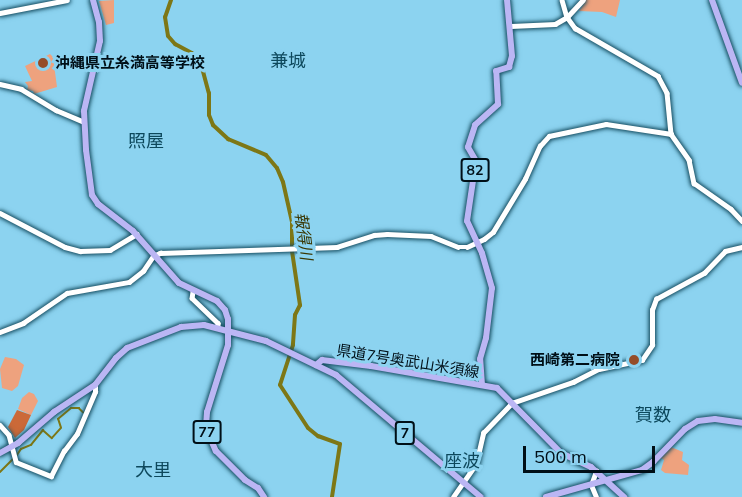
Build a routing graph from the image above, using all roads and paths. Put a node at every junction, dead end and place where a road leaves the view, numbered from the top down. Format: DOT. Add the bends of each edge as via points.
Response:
graph roads {
  1 [pos="67,0"];
  2 [pos="93,0"];
  3 [pos="507,0"];
  4 [pos="562,0"];
  5 [pos="583,0"];
  6 [pos="713,0"];
  7 [pos="0,13"];
  8 [pos="567,18"];
  9 [pos="511,26"];
  10 [pos="742,76"];
  11 [pos="742,82"];
  12 [pos="0,84"];
  13 [pos="84,122"];
  14 [pos="671,134"];
  15 [pos="0,213"];
  16 [pos="742,221"];
  17 [pos="136,234"];
  18 [pos="476,243"];
  19 [pos="742,246"];
  20 [pos="154,254"];
  21 [pos="193,292"];
  22 [pos="218,328"];
  23 [pos="228,331"];
  24 [pos="0,332"];
  25 [pos="316,365"];
  26 [pos="95,385"];
  27 [pos="482,385"];
  28 [pos="512,403"];
  29 [pos="742,423"];
  30 [pos="0,425"];
  31 [pos="13,446"];
  32 [pos="0,453"];
  33 [pos="596,471"];
  34 [pos="605,481"];
  35 [pos="463,483"];
  36 [pos="591,485"];
  37 [pos="264,497"];
  38 [pos="453,497"];
  39 [pos="481,497"];
  40 [pos="546,497"];
  41 [pos="596,497"];
  42 [pos="624,497"];
  1 -- 7 [label="street"];
  2 -- 13 [label="main road, 77" via="100,41 85,99"];
  3 -- 9 [label="main road, 82"];
  4 -- 8 [label="street"];
  5 -- 8 [label="street"];
  6 -- 10 [label="main road"];
  6 -- 11 [label="main road"];
  8 -- 9 [label="street" via="549,25"];
  8 -- 14 [label="street" via="575,28 658,76 667,93"];
  9 -- 18 [label="main road, 82" via="509,67 496,71 499,103 475,125 468,147 476,161 467,221"];
  12 -- 13 [label="street" via="18,88"];
  13 -- 17 [label="main road, 77" via="93,196"];
  14 -- 16 [label="street" via="689,160 696,187 731,209"];
  14 -- 18 [label="street" via="615,124 553,134 542,142 493,232"];
  15 -- 17 [label="street" via="80,251 110,250"];
  17 -- 20 [label="main road, 77"];
  18 -- 20 [label="street" via="462,247 431,236 387,234 369,236 342,247 179,250"];
  18 -- 27 [label="main road, 82" via="492,290 480,360"];
  19 -- 28 [label="street" via="725,251 704,273 654,302 652,345 642,360 599,369"];
  20 -- 21 [label="main road, 77" via="177,282"];
  20 -- 24 [label="street" via="143,271 129,282 67,293 23,323"];
  21 -- 22 [label="street" via="192,298 218,323"];
  21 -- 23 [label="main road, 77" via="221,304 227,315"];
  22 -- 23 [label="main road, 県道7号奥武山米須線 / 7"];
  22 -- 26 [label="main road, 県道7号奥武山米須線 / 7" via="190,326 134,345 118,356"];
  23 -- 25 [label="main road, 県道7号奥武山米須線 / 7" via="262,340"];
  23 -- 37 [label="main road, 77" via="206,428 216,452"];
  25 -- 27 [label="main road, 県道7号奥武山米須線" via="322,360"];
  25 -- 35 [label="main road, 県道7号奥武山米須線 / 7" via="346,382"];
  26 -- 31 [label="main road, 県道7号奥武山米須線 / 7"];
  26 -- 31 [label="street" via="77,434 51,476 19,464 13,456"];
  27 -- 28 [label="main road, 県道7号奥武山米須線" via="497,388"];
  28 -- 33 [label="main road, 県道7号奥武山米須線" via="561,453"];
  28 -- 35 [label="street" via="481,436 477,462"];
  29 -- 34 [label="main road" via="698,421 683,430 650,465"];
  30 -- 31 [label="street"];
  31 -- 32 [label="main road, 県道7号奥武山米須線 / 7"];
  33 -- 34 [label="main road, 県道7号奥武山米須線"];
  33 -- 36 [label="street"];
  34 -- 36 [label="main road"];
  34 -- 42 [label="main road, 県道7号奥武山米須線"];
  35 -- 38 [label="street"];
  35 -- 39 [label="main road, 県道7号奥武山米須線 / 7"];
  36 -- 40 [label="main road"];
  36 -- 41 [label="street"];
}
